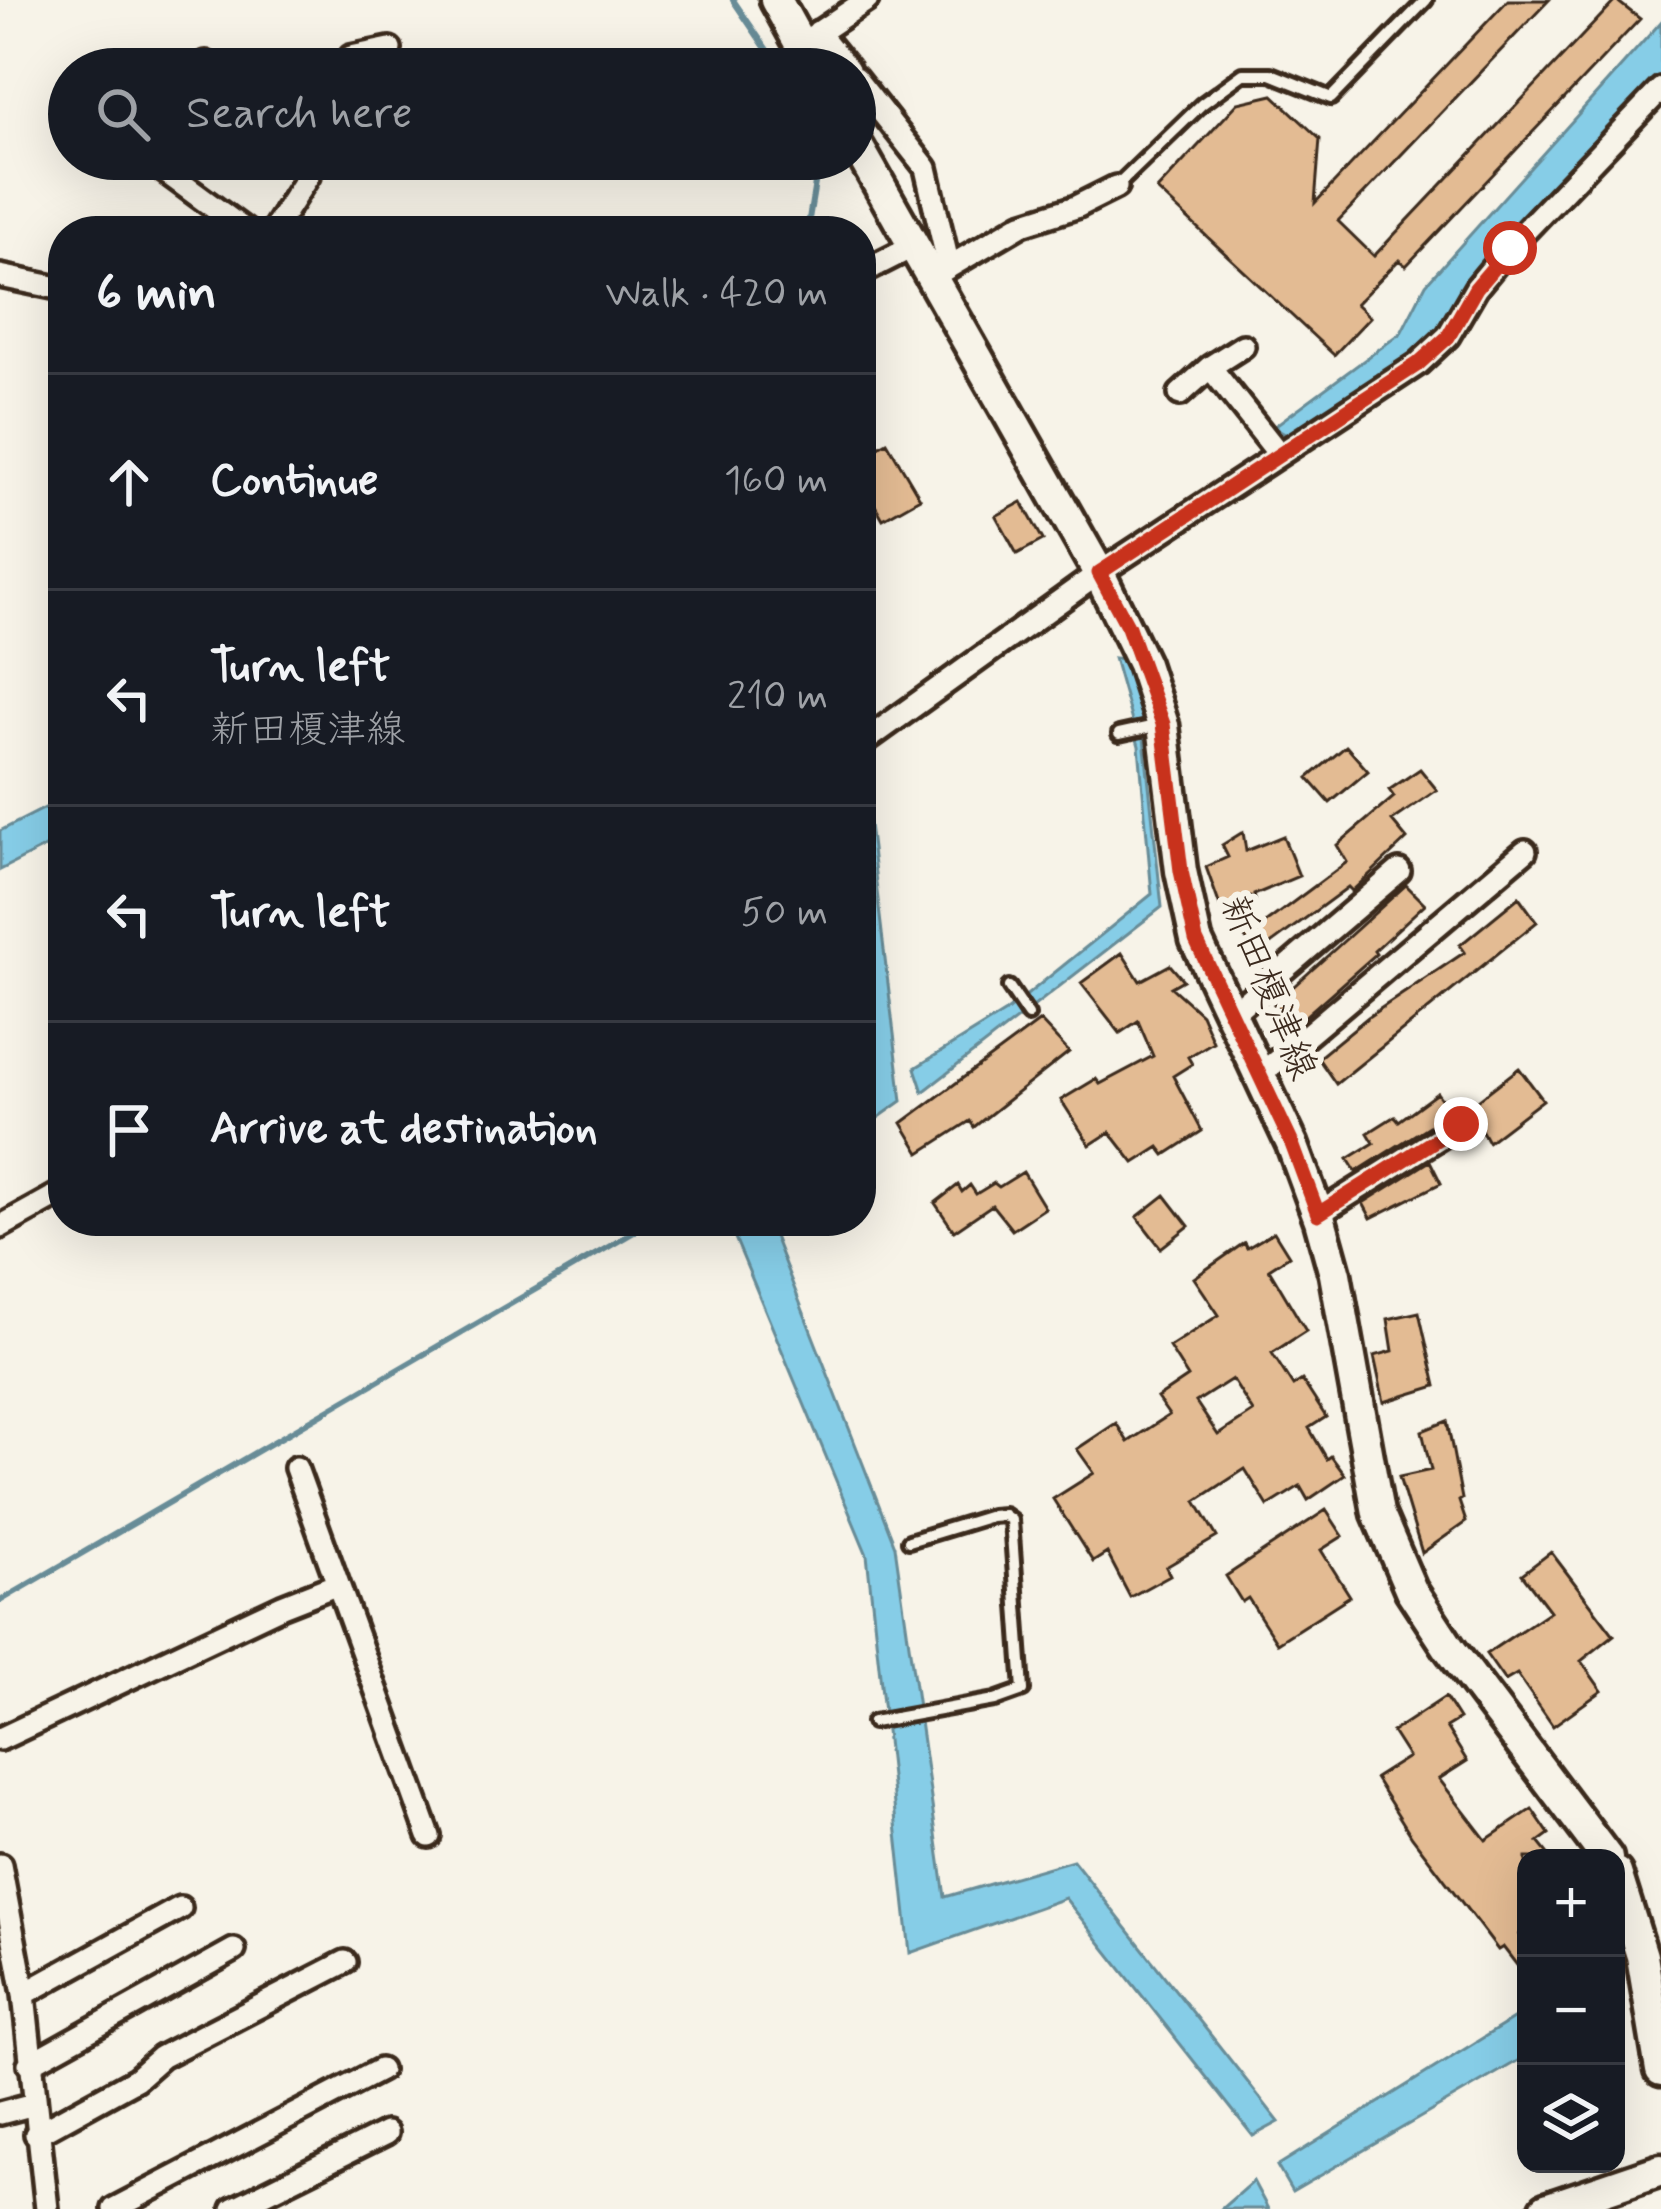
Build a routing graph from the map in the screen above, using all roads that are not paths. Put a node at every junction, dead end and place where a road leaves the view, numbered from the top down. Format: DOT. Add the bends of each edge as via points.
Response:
graph roads {
  1 [pos="776,0"];
  2 [pos="867,0"];
  3 [pos="1426,0"];
  4 [pos="809,48"];
  5 [pos="811,48"];
  6 [pos="1661,89"];
  7 [pos="876,105"];
  8 [pos="876,179"];
  9 [pos="177,180"];
  10 [pos="305,180"];
  11 [pos="1116,187"];
  12 [pos="226,216"];
  13 [pos="283,216"];
  14 [pos="914,246"];
  15 [pos="876,265"];
  16 [pos="940,272"];
  17 [pos="0,276"];
  18 [pos="48,286"];
  19 [pos="1243,346"];
  20 [pos="1210,367"];
  21 [pos="1180,394"];
  22 [pos="1279,454"];
  23 [pos="1099,573"];
  24 [pos="1163,724"];
  25 [pos="876,733"];
  26 [pos="1119,734"];
  27 [pos="1525,850"];
  28 [pos="1399,871"];
  29 [pos="1009,987"];
  30 [pos="1028,1015"];
  31 [pos="1229,1016"];
  32 [pos="1258,1076"];
  33 [pos="1461,1124"];
  34 [pos="48,1200"];
  35 [pos="1318,1214"];
  36 [pos="0,1227"];
  37 [pos="296,1468"];
  38 [pos="909,1541"];
  39 [pos="338,1584"];
  40 [pos="879,1720"];
  41 [pos="0,1738"];
  42 [pos="429,1836"];
  43 [pos="1600,1849"];
  44 [pos="0,1865"];
  45 [pos="1625,1902"];
  46 [pos="179,1908"];
  47 [pos="234,1950"];
  48 [pos="344,1962"];
  49 [pos="24,1994"];
  50 [pos="29,2064"];
  51 [pos="380,2070"];
  52 [pos="1661,2070"];
  53 [pos="34,2104"];
  54 [pos="0,2114"];
  55 [pos="386,2133"];
  56 [pos="36,2134"];
  57 [pos="1661,2170"];
  58 [pos="47,2209"];
  59 [pos="114,2209"];
  60 [pos="233,2209"];
  61 [pos="1546,2209"];
  1 -- 4 [label="main road"];
  2 -- 5 [label="street"];
  3 -- 11 [label="lane" via="1331,98 1271,74 1243,74"];
  6 -- 22 [label="street" via="1510,248 1448,337"];
  7 -- 16 [label="street" via="926,168"];
  8 -- 14 [label="main road, 新田榎津線"];
  9 -- 12 [label="street"];
  10 -- 13 [label="street"];
  11 -- 16 [label="street" via="1022,224"];
  14 -- 15 [label="street"];
  14 -- 16 [label="main road, 新田榎津線"];
  16 -- 23 [label="main road, 新田榎津線"];
  17 -- 18 [label="street"];
  19 -- 20 [label="street"];
  20 -- 21 [label="street"];
  20 -- 22 [label="street"];
  22 -- 23 [label="street"];
  23 -- 24 [label="main road, 新田榎津線"];
  23 -- 25 [label="street"];
  24 -- 26 [label="lane"];
  24 -- 31 [label="main road, 新田榎津線" via="1196,940"];
  27 -- 32 [label="street"];
  28 -- 31 [label="street"];
  29 -- 30 [label="lane"];
  31 -- 32 [label="main road, 新田榎津線"];
  32 -- 35 [label="main road, 新田榎津線"];
  33 -- 35 [label="street"];
  34 -- 36 [label="street"];
  35 -- 43 [label="main road, 新田榎津線" via="1378,1513 1411,1590"];
  37 -- 39 [label="street"];
  38 -- 40 [label="lane" via="1004,1515 1011,1520 1023,1690"];
  39 -- 41 [label="street"];
  39 -- 42 [label="street"];
  44 -- 49 [label="street"];
  45 -- 52 [label="main road"];
  46 -- 49 [label="street"];
  47 -- 50 [label="street"];
  48 -- 56 [label="street" via="161,2057"];
  49 -- 50 [label="street"];
  50 -- 53 [label="street"];
  51 -- 59 [label="street"];
  53 -- 54 [label="street"];
  53 -- 56 [label="street"];
  55 -- 60 [label="street"];
  56 -- 58 [label="street"];
  57 -- 61 [label="main road"];
}
